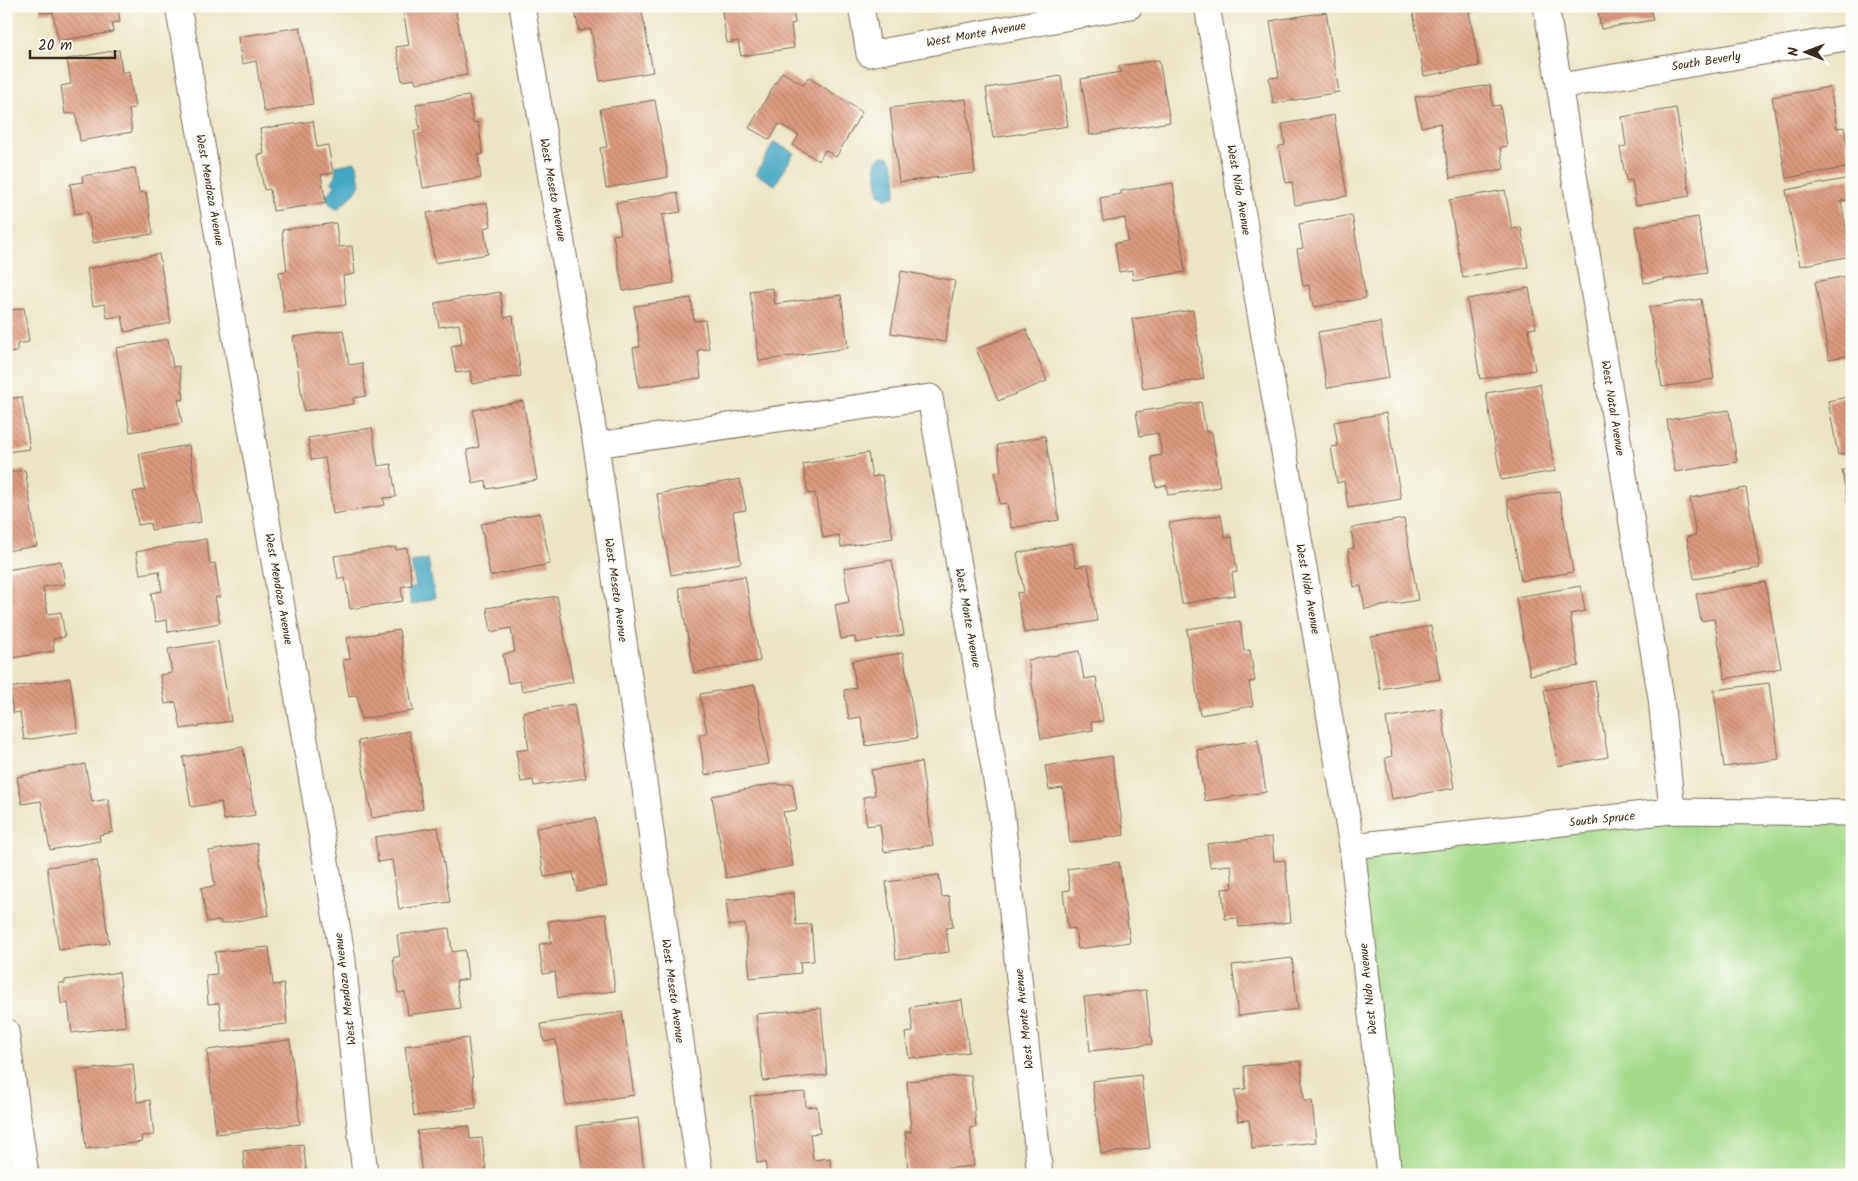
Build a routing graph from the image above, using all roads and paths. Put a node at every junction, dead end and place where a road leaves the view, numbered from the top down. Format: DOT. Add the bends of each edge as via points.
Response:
graph roads {
  1 [pos="178,6"];
  2 [pos="522,6"];
  3 [pos="861,6"];
  4 [pos="1130,6"];
  5 [pos="1207,6"];
  6 [pos="1546,6"];
  7 [pos="1852,37"];
  8 [pos="1560,86"];
  9 [pos="596,445"];
  10 [pos="1672,811"];
  11 [pos="1852,813"];
  12 [pos="1352,846"];
  13 [pos="6,1031"];
  14 [pos="26,1175"];
  15 [pos="365,1175"];
  16 [pos="700,1175"];
  17 [pos="1040,1175"];
  18 [pos="1389,1175"];
  1 -- 15 [label="street, West Mendoza Avenue" via="343,960"];
  2 -- 9 [label="street, West Meseto Avenue"];
  3 -- 4 [label="street, West Monte Avenue" via="869,54"];
  5 -- 12 [label="street, West Nido Avenue"];
  6 -- 8 [label="street, West Natal Avenue"];
  7 -- 8 [label="street, South Beverly"];
  8 -- 10 [label="street, West Natal Avenue" via="1661,698"];
  9 -- 16 [label="street, West Meseto Avenue"];
  9 -- 17 [label="street, West Monte Avenue" via="930,397 1001,808"];
  10 -- 11 [label="street, South Spruce"];
  10 -- 12 [label="street, South Spruce"];
  12 -- 18 [label="street, West Nido Avenue"];
  13 -- 14 [label="street"];
}
